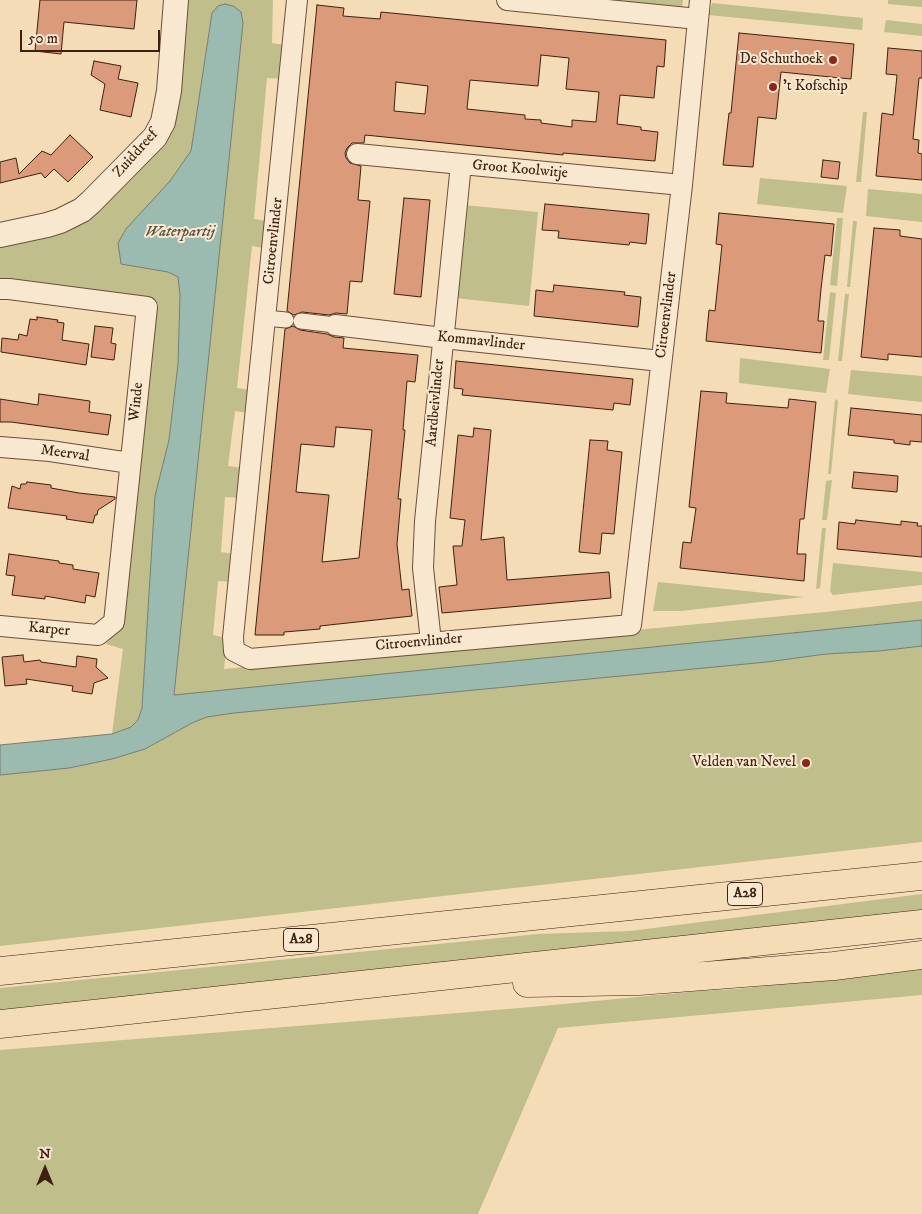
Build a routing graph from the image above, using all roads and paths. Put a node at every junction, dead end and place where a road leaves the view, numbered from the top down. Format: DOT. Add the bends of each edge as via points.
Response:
graph roads {
  1 [pos="176,0"];
  2 [pos="297,0"];
  3 [pos="507,0"];
  4 [pos="699,10"];
  5 [pos="357,154"];
  6 [pos="461,164"];
  7 [pos="682,185"];
  8 [pos="0,235"];
  9 [pos="0,289"];
  10 [pos="284,320"];
  11 [pos="335,325"];
  12 [pos="442,338"];
  13 [pos="661,361"];
  14 [pos="0,446"];
  15 [pos="130,463"];
  16 [pos="0,626"];
  17 [pos="98,635"];
  18 [pos="431,642"];
  19 [pos="916,876"];
  20 [pos="922,924"];
  21 [pos="922,955"];
  22 [pos="0,971"];
  23 [pos="360,985"];
  24 [pos="0,1024"];
  1 -- 8 [label="street, Zuiddreef" via="169,91 163,122 155,137 82,210 47,225"];
  2 -- 10 [label="street, Citroenvlinder"];
  3 -- 4 [label="street"];
  4 -- 7 [label="street, Citroenvlinder"];
  5 -- 6 [label="street, Groot Koolwitje"];
  6 -- 7 [label="street, Groot Koolwitje"];
  6 -- 12 [label="street, Aardbeivlinder"];
  7 -- 13 [label="street, Citroenvlinder"];
  9 -- 15 [label="street, Winde" via="146,308"];
  10 -- 11 [label="street, Kommavlinder"];
  10 -- 18 [label="street, Citroenvlinder" via="233,637 234,651 250,659"];
  11 -- 12 [label="street, Kommavlinder"];
  12 -- 13 [label="street, Kommavlinder"];
  12 -- 18 [label="street, Aardbeivlinder" via="423,568"];
  13 -- 18 [label="street, Citroenvlinder" via="631,625"];
  14 -- 15 [label="street, Meerval"];
  15 -- 17 [label="street, Winde" via="114,622"];
  16 -- 17 [label="street, Karper"];
  19 -- 22 [label="highway, A28"];
  20 -- 23 [label="highway"];
  21 -- 23 [label="highway" via="834,966 639,981"];
  23 -- 24 [label="highway"];
}
